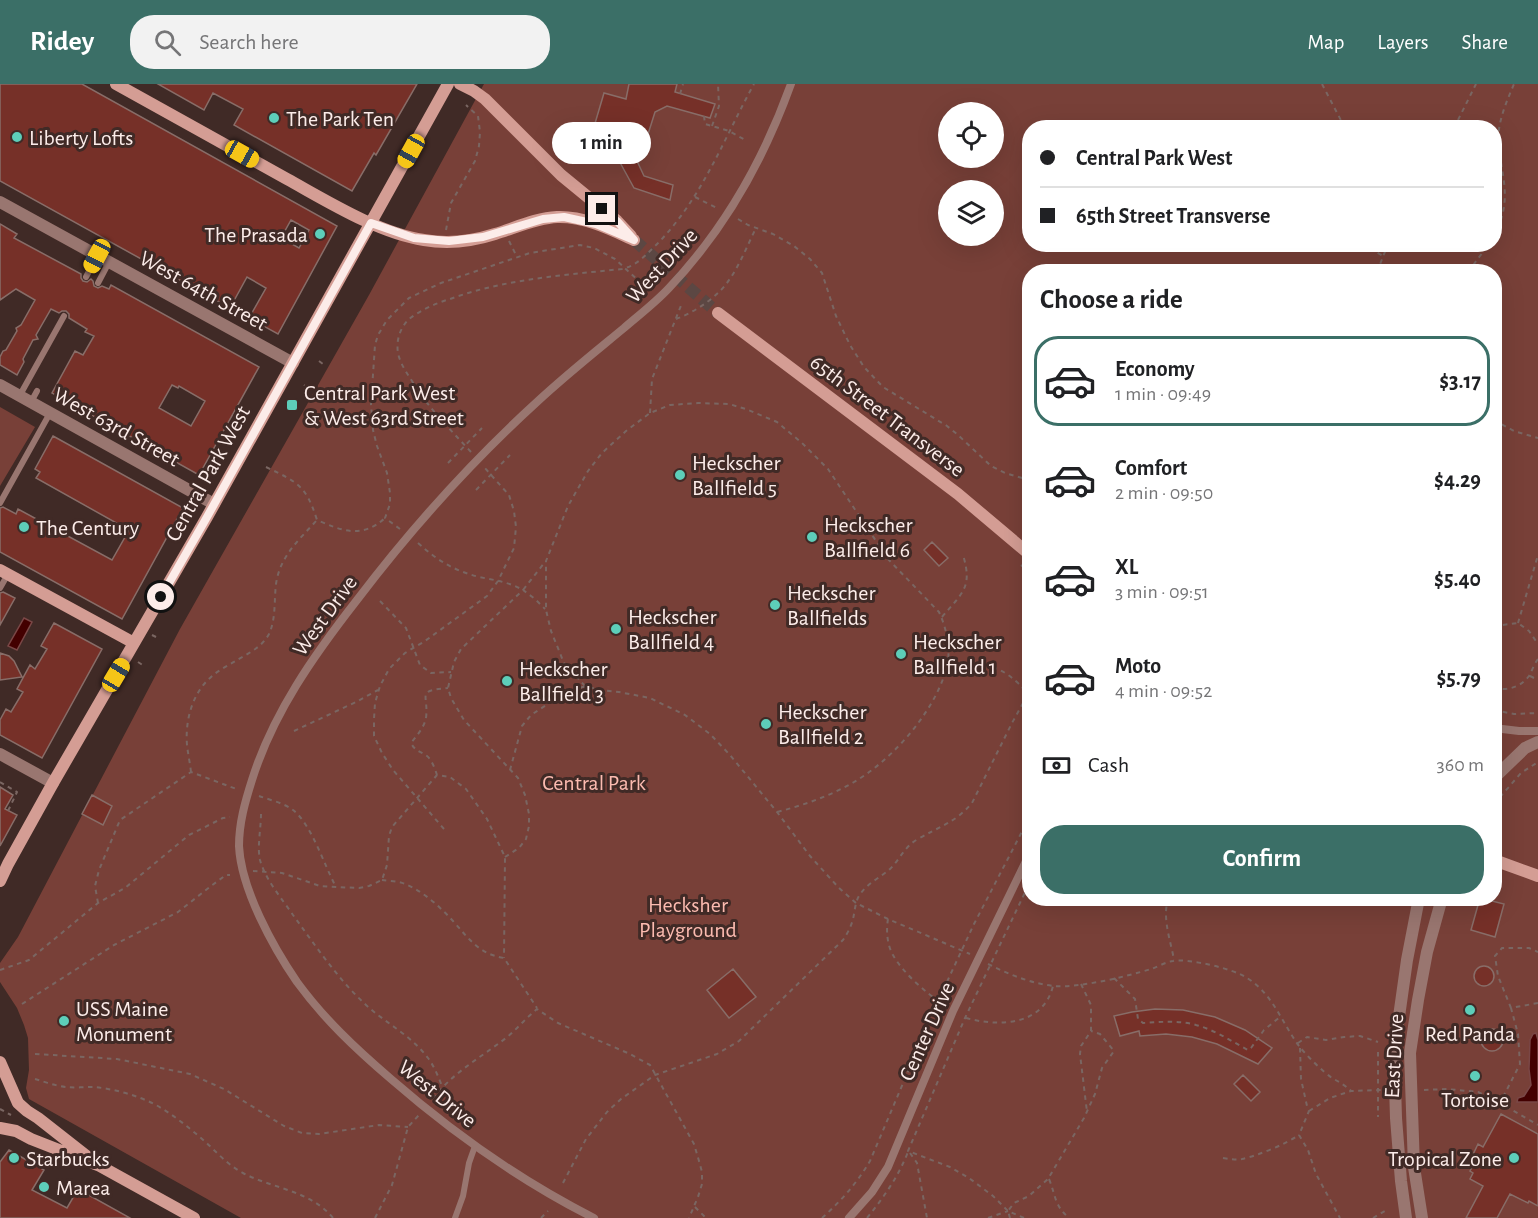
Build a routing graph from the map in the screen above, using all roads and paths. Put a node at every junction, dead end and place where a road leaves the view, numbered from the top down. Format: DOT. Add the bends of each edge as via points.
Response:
graph roads {
  1 [pos="116,84"];
  2 [pos="448,84"];
  3 [pos="460,84"];
  4 [pos="683,84"];
  5 [pos="718,84"];
  6 [pos="754,84"];
  7 [pos="1322,84"];
  8 [pos="1476,84"];
  9 [pos="1514,84"];
  10 [pos="790,85"];
  11 [pos="681,94"];
  12 [pos="466,105"];
  13 [pos="704,116"];
  14 [pos="1341,120"];
  15 [pos="1458,120"];
  16 [pos="1501,120"];
  17 [pos="712,126"];
  18 [pos="729,131"];
  19 [pos="747,141"];
  20 [pos="1502,166"];
  21 [pos="695,197"];
  22 [pos="0,202"];
  23 [pos="728,213"];
  24 [pos="1502,221"];
  25 [pos="371,223"];
  26 [pos="756,228"];
  27 [pos="446,230"];
  28 [pos="1376,252"];
  29 [pos="1385,252"];
  30 [pos="97,256"];
  31 [pos="1383,256"];
  32 [pos="109,262"];
  33 [pos="1380,264"];
  34 [pos="626,268"];
  35 [pos="86,277"];
  36 [pos="98,283"];
  37 [pos="641,283"];
  38 [pos="682,303"];
  39 [pos="718,313"];
  40 [pos="64,316"];
  41 [pos="676,319"];
  42 [pos="319,361"];
  43 [pos="293,363"];
  44 [pos="323,364"];
  45 [pos="0,385"];
  46 [pos="304,386"];
  47 [pos="309,389"];
  48 [pos="20,396"];
  49 [pos="50,413"];
  50 [pos="650,413"];
  51 [pos="1502,424"];
  52 [pos="482,428"];
  53 [pos="1538,438"];
  54 [pos="510,455"];
  55 [pos="476,458"];
  56 [pos="448,463"];
  57 [pos="483,465"];
  58 [pos="266,467"];
  59 [pos="1022,478"];
  60 [pos="476,490"];
  61 [pos="0,503"];
  62 [pos="214,504"];
  63 [pos="384,518"];
  64 [pos="317,520"];
  65 [pos="409,535"];
  66 [pos="1022,548"];
  67 [pos="963,555"];
  68 [pos="1538,555"];
  69 [pos="546,561"];
  70 [pos="4,572"];
  71 [pos="498,581"];
  72 [pos="0,588"];
  73 [pos="523,590"];
  74 [pos="380,601"];
  75 [pos="546,610"];
  76 [pos="942,618"];
  77 [pos="1518,623"];
  78 [pos="1502,625"];
  79 [pos="134,643"];
  80 [pos="1538,644"];
  81 [pos="413,647"];
  82 [pos="1538,659"];
  83 [pos="948,663"];
  84 [pos="451,672"];
  85 [pos="1530,675"];
  86 [pos="1538,680"];
  87 [pos="585,686"];
  88 [pos="1022,687"];
  89 [pos="448,688"];
  90 [pos="379,689"];
  91 [pos="1502,689"];
  92 [pos="1022,705"];
  93 [pos="1502,712"];
  94 [pos="1538,713"];
  95 [pos="1502,729"];
  96 [pos="294,731"];
  97 [pos="1538,731"];
  98 [pos="1538,742"];
  99 [pos="0,754"];
  100 [pos="1538,762"];
  101 [pos="510,770"];
  102 [pos="1502,770"];
  103 [pos="191,772"];
  104 [pos="437,775"];
  105 [pos="0,782"];
  106 [pos="53,783"];
  107 [pos="233,788"];
  108 [pos="1502,795"];
  109 [pos="280,803"];
  110 [pos="8,811"];
  111 [pos="242,812"];
  112 [pos="777,812"];
  113 [pos="261,814"];
  114 [pos="444,830"];
  115 [pos="1022,831"];
  116 [pos="505,856"];
  117 [pos="1502,863"];
  118 [pos="1022,869"];
  119 [pos="251,871"];
  120 [pos="264,871"];
  121 [pos="230,874"];
  122 [pos="1538,876"];
  123 [pos="382,880"];
  124 [pos="0,881"];
  125 [pos="336,887"];
  126 [pos="1022,899"];
  127 [pos="98,903"];
  128 [pos="856,903"];
  129 [pos="1167,906"];
  130 [pos="1417,906"];
  131 [pos="1440,906"];
  132 [pos="958,948"];
  133 [pos="1538,952"];
  134 [pos="504,958"];
  135 [pos="1174,960"];
  136 [pos="994,967"];
  137 [pos="0,970"];
  138 [pos="1114,978"];
  139 [pos="1081,984"];
  140 [pos="1538,1003"];
  141 [pos="22,1004"];
  142 [pos="1511,1008"];
  143 [pos="537,1009"];
  144 [pos="1281,1017"];
  145 [pos="1091,1031"];
  146 [pos="1378,1042"];
  147 [pos="1298,1044"];
  148 [pos="1300,1048"];
  149 [pos="1378,1052"];
  150 [pos="35,1054"];
  151 [pos="0,1062"];
  152 [pos="655,1075"];
  153 [pos="35,1079"];
  154 [pos="442,1086"];
  155 [pos="1365,1090"];
  156 [pos="1455,1090"];
  157 [pos="1351,1091"];
  158 [pos="1500,1103"];
  159 [pos="425,1108"];
  160 [pos="1309,1111"];
  161 [pos="1087,1112"];
  162 [pos="1378,1117"];
  163 [pos="1538,1125"];
  164 [pos="408,1127"];
  165 [pos="0,1128"];
  166 [pos="1299,1135"];
  167 [pos="476,1146"];
  168 [pos="908,1151"];
  169 [pos="1223,1158"];
  170 [pos="100,1166"];
  171 [pos="1048,1179"];
  172 [pos="563,1183"];
  173 [pos="695,1207"];
  174 [pos="548,1211"];
  175 [pos="1008,1211"];
  176 [pos="1385,1211"];
  177 [pos="194,1218"];
  178 [pos="333,1218"];
  179 [pos="375,1218"];
  180 [pos="454,1218"];
  181 [pos="541,1218"];
  182 [pos="594,1218"];
  183 [pos="689,1218"];
  184 [pos="706,1218"];
  185 [pos="822,1218"];
  186 [pos="849,1218"];
  187 [pos="927,1218"];
  188 [pos="988,1218"];
  189 [pos="1010,1218"];
  190 [pos="1024,1218"];
  191 [pos="1070,1218"];
  192 [pos="1340,1218"];
  193 [pos="1372,1218"];
  194 [pos="1406,1218"];
  195 [pos="1422,1218"];
  1 -- 25 [label="main road"];
  2 -- 25 [label="main road, Central Park West"];
  3 -- 25 [label="main road" via="484,99 634,240 596,224 564,217 449,241 405,236"];
  4 -- 11 [label="path"];
  5 -- 17 [label="path" via="719,106"];
  6 -- 18 [label="path"];
  7 -- 14 [label="path"];
  8 -- 15 [label="path"];
  9 -- 16 [label="path"];
  10 -- 23 [label="street, West Drive" via="762,152"];
  12 -- 27 [label="path" via="478,116 479,146 452,203"];
  13 -- 17 [label="path" via="705,124"];
  17 -- 18 [label="path"];
  18 -- 19 [label="path"];
  18 -- 21 [label="path"];
  20 -- 24 [label="path" via="1506,190"];
  21 -- 23 [label="path"];
  21 -- 34 [label="path" via="661,240 638,263"];
  22 -- 30 [label="street, West 64th Street"];
  23 -- 26 [label="path"];
  23 -- 65 [label="street, West Drive" via="662,296 558,383"];
  25 -- 43 [label="main road, Central Park West"];
  26 -- 41 [label="path" via="738,266 721,290 694,311"];
  26 -- 59 [label="path" via="794,246 822,273 850,345 883,387 947,426 991,466"];
  28 -- 31 [label="path"];
  29 -- 31 [label="path"];
  30 -- 32 [label="street, West 64th Street"];
  30 -- 35 [label="lane"];
  31 -- 33 [label="path"];
  32 -- 36 [label="lane"];
  32 -- 43 [label="street, West 64th Street"];
  34 -- 37 [label="path"];
  34 -- 55 [label="path" via="528,280 457,296 410,319 400,331 401,362 425,401"];
  34 -- 63 [label="path" via="594,248 580,245 530,253 441,283 409,298 387,320 375,345 371,404 373,430 390,493"];
  38 -- 41 [label="path"];
  39 -- 66 [label="main road, 65th Street Transverse" via="950,488"];
  40 -- 48 [label="lane"];
  41 -- 50 [label="path" via="652,379"];
  42 -- 44 [label="path"];
  43 -- 62 [label="main road, Central Park West"];
  45 -- 48 [label="street, West 63rd Street"];
  46 -- 47 [label="path"];
  48 -- 49 [label="street, West 63rd Street" via="34,397"];
  49 -- 61 [label="lane"];
  49 -- 62 [label="street, West 63rd Street"];
  50 -- 69 [label="path" via="616,440 585,476 563,516"];
  50 -- 76 [label="path" via="670,405 729,404 777,422 828,469 888,559"];
  51 -- 53 [label="path"];
  52 -- 56 [label="path"];
  54 -- 60 [label="path"];
  57 -- 71 [label="path" via="509,495 514,511 514,548"];
  58 -- 64 [label="path" via="295,481 312,504"];
  62 -- 79 [label="main road, Central Park West"];
  63 -- 64 [label="path" via="368,530 352,532"];
  63 -- 65 [label="path"];
  64 -- 103 [label="path" via="283,559 268,635 256,648 218,671 196,697 187,733"];
  65 -- 71 [label="path" via="449,567"];
  65 -- 111 [label="street, West Drive" via="362,592 295,687 274,725"];
  67 -- 76 [label="path" via="968,574 966,584"];
  68 -- 77 [label="path"];
  69 -- 73 [label="path"];
  69 -- 75 [label="path"];
  70 -- 72 [label="lane"];
  70 -- 79 [label="main road"];
  71 -- 73 [label="path"];
  71 -- 81 [label="path" via="487,596"];
  73 -- 75 [label="path"];
  73 -- 84 [label="path" via="461,649"];
  74 -- 81 [label="path" via="406,628"];
  75 -- 87 [label="path" via="564,663"];
  76 -- 83 [label="path"];
  77 -- 78 [label="path"];
  77 -- 80 [label="path"];
  79 -- 106 [label="main road, Central Park West"];
  81 -- 84 [label="path" via="420,665 431,673"];
  81 -- 90 [label="path" via="389,669"];
  82 -- 85 [label="path"];
  83 -- 88 [label="path" via="993,667"];
  83 -- 112 [label="path" via="934,699 887,757 844,787"];
  84 -- 89 [label="path"];
  85 -- 86 [label="path"];
  85 -- 91 [label="path" via="1523,682"];
  87 -- 101 [label="path" via="531,715 522,726"];
  87 -- 112 [label="path" via="650,698 691,719 719,742"];
  89 -- 101 [label="path" via="464,720"];
  89 -- 104 [label="path" via="426,693 426,717 411,743 429,757"];
  90 -- 96 [label="path"];
  90 -- 114 [label="path" via="374,736 393,770"];
  92 -- 128 [label="path" via="968,808 955,820 908,846 861,893"];
  93 -- 94 [label="path"];
  95 -- 97 [label="street"];
  98 -- 102 [label="street" via="1525,748"];
  99 -- 106 [label="street"];
  100 -- 108 [label="path" via="1521,773"];
  101 -- 116 [label="path" via="525,795 529,826 519,848"];
  103 -- 107 [label="path"];
  103 -- 127 [label="path" via="120,820 99,870 95,886"];
  104 -- 116 [label="path" via="450,777 466,789 487,819"];
  104 -- 123 [label="path" via="392,827"];
  105 -- 110 [label="path" via="17,792"];
  106 -- 124 [label="main road, Central Park West"];
  109 -- 125 [label="path" via="304,820"];
  111 -- 127 [label="path" via="189,835 125,888"];
  111 -- 159 [label="street, West Drive" via="239,848 248,886 267,932 289,970 332,1026"];
  112 -- 128 [label="path" via="810,856"];
  113 -- 120 [label="path" via="260,858"];
  115 -- 185 [label="path" via="944,987 870,1161 848,1193"];
  116 -- 134 [label="path"];
  117 -- 122 [label="main road"];
  118 -- 186 [label="street, Center Drive" via="961,995 888,1167"];
  119 -- 120 [label="path"];
  120 -- 125 [label="path"];
  120 -- 154 [label="path" via="347,985 364,1004 422,1051"];
  121 -- 141 [label="path" via="178,912 114,945"];
  123 -- 125 [label="path" via="359,888"];
  123 -- 134 [label="path" via="405,884 420,893 484,952"];
  126 -- 168 [label="path"];
  127 -- 137 [label="path" via="29,960"];
  128 -- 132 [label="path"];
  128 -- 152 [label="path" via="853,921 843,940 739,1041 717,1054"];
  129 -- 135 [label="path"];
  130 -- 194 [label="street" via="1394,1052"];
  131 -- 195 [label="street, East Drive" via="1427,952 1410,1053 1414,1167"];
  133 -- 142 [label="path" via="1502,948 1496,956 1498,976"];
  134 -- 143 [label="path"];
  135 -- 138 [label="path"];
  135 -- 144 [label="path" via="1241,974 1266,995"];
  136 -- 139 [label="path" via="1053,986"];
  138 -- 139 [label="path"];
  138 -- 144 [label="path" via="1135,999 1138,1019 1143,1023 1194,1024 1248,1050"];
  139 -- 145 [label="path" via="1091,1005"];
  140 -- 142 [label="path"];
  142 -- 158 [label="path" via="1520,1064"];
  143 -- 152 [label="path" via="558,1023 650,1065"];
  143 -- 154 [label="path"];
  144 -- 147 [label="path"];
  145 -- 161 [label="path" via="1080,1054"];
  145 -- 161 [label="path" via="1100,1034 1114,1051 1102,1068"];
  146 -- 147 [label="path" via="1360,1036 1326,1040 1307,1036"];
  147 -- 148 [label="path"];
  148 -- 157 [label="path"];
  148 -- 160 [label="path" via="1301,1079"];
  149 -- 162 [label="path"];
  150 -- 164 [label="path" via="117,1059 190,1074 302,1133 379,1125"];
  151 -- 170 [label="main road" via="18,1103"];
  152 -- 172 [label="path" via="621,1099 597,1124"];
  152 -- 173 [label="path" via="694,1144 702,1172"];
  153 -- 178 [label="path" via="65,1087 112,1091 148,1102 169,1113 231,1166 308,1198"];
  154 -- 159 [label="path"];
  155 -- 157 [label="path"];
  156 -- 158 [label="path" via="1475,1092"];
  157 -- 160 [label="path"];
  158 -- 163 [label="path"];
  159 -- 164 [label="path"];
  159 -- 167 [label="street, West Drive"];
  160 -- 166 [label="path"];
  161 -- 171 [label="path"];
  164 -- 179 [label="path" via="392,1185"];
  165 -- 170 [label="main road"];
  166 -- 169 [label="path" via="1242,1159"];
  166 -- 192 [label="path"];
  167 -- 180 [label="lane, West Drive" via="464,1196"];
  167 -- 182 [label="street"];
  168 -- 175 [label="path" via="969,1178"];
  168 -- 187 [label="path" via="917,1163"];
  170 -- 177 [label="main road"];
  171 -- 175 [label="path"];
  171 -- 191 [label="path" via="1056,1202"];
  173 -- 183 [label="path"];
  173 -- 184 [label="path"];
  174 -- 181 [label="path"];
  175 -- 188 [label="path"];
  175 -- 189 [label="path"];
  175 -- 190 [label="path"];
  176 -- 193 [label="path"];
}
